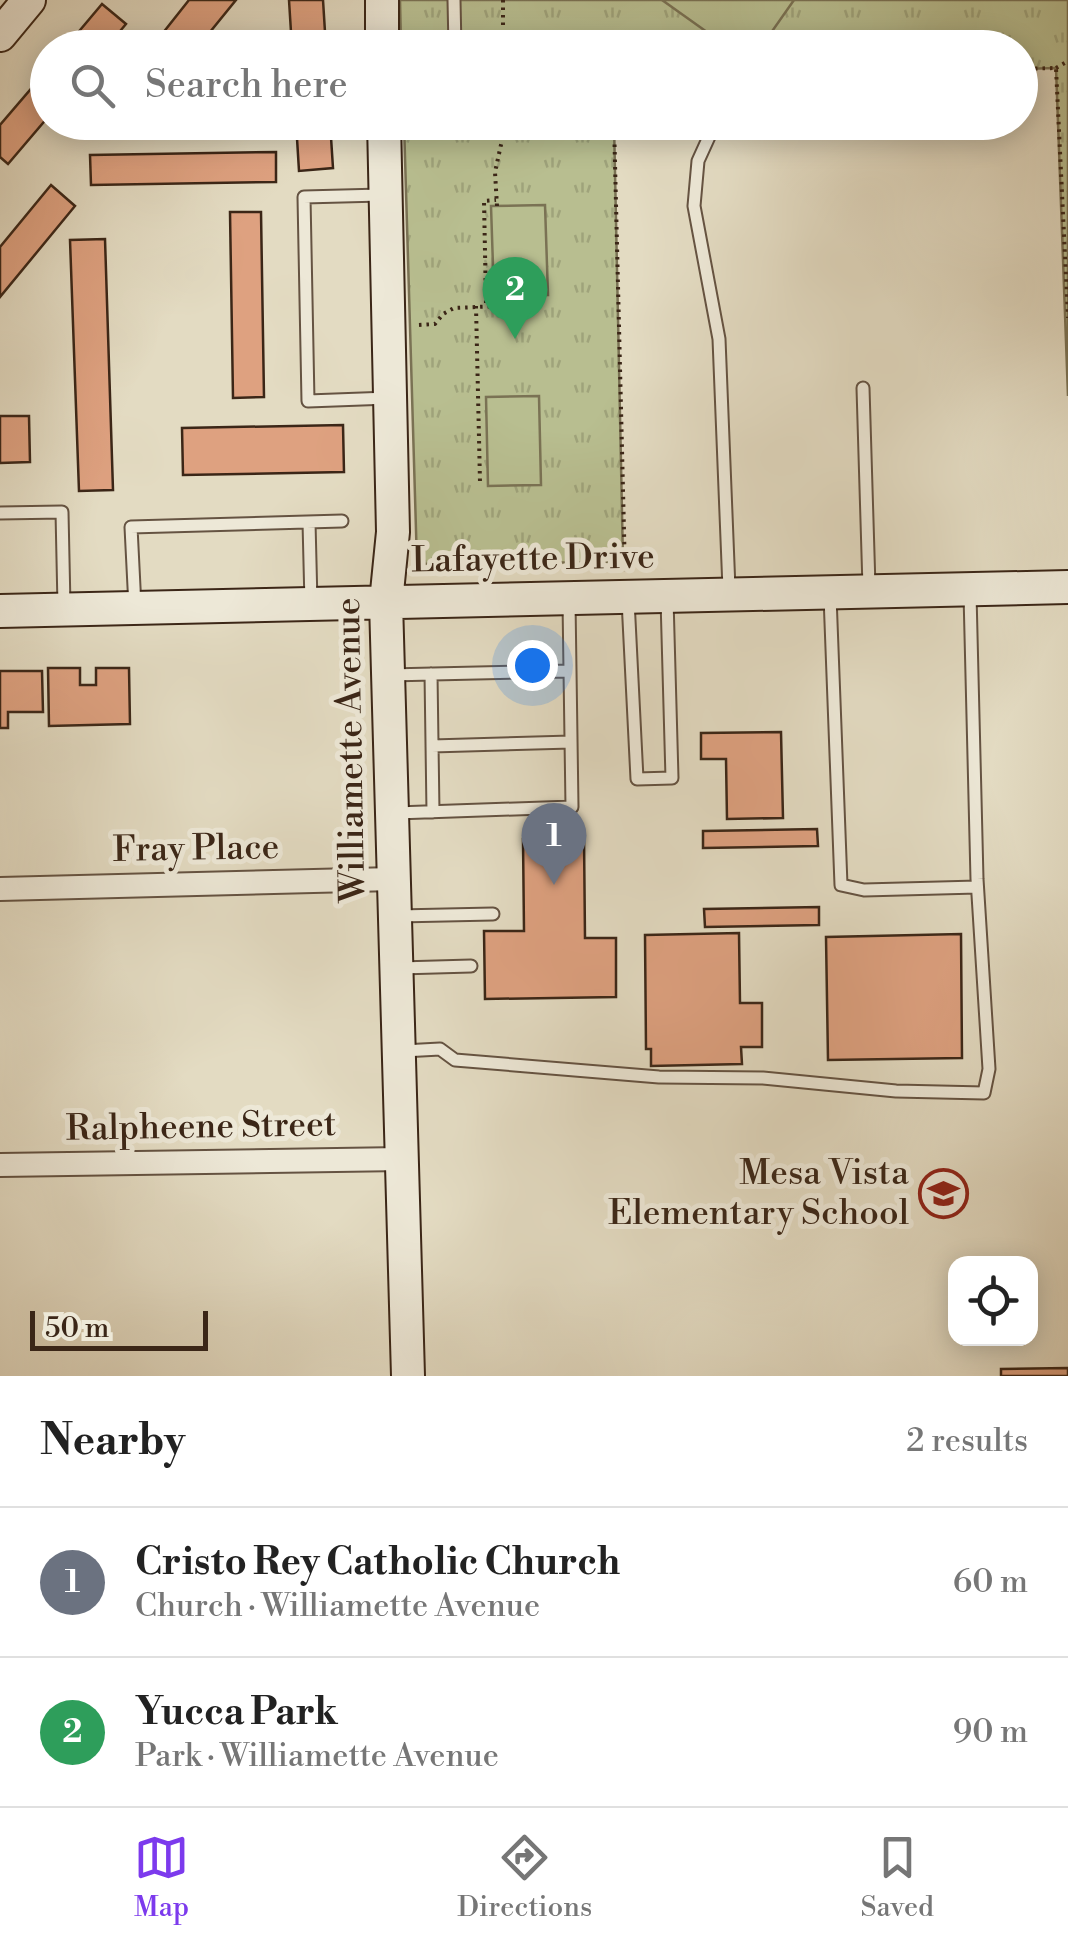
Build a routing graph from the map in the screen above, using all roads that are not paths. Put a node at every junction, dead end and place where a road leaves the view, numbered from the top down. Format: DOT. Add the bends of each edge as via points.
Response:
graph roads {
  1 [pos="30,0"];
  2 [pos="382,0"];
  3 [pos="454,0"];
  4 [pos="382,30"];
  5 [pos="455,30"];
  6 [pos="0,35"];
  7 [pos="384,140"];
  8 [pos="708,140"];
  9 [pos="385,195"];
  10 [pos="863,388"];
  11 [pos="390,398"];
  12 [pos="0,514"];
  13 [pos="342,521"];
  14 [pos="309,522"];
  15 [pos="1068,588"];
  16 [pos="970,590"];
  17 [pos="869,591"];
  18 [pos="830,592"];
  19 [pos="729,594"];
  20 [pos="628,596"];
  21 [pos="666,596"];
  22 [pos="568,598"];
  23 [pos="386,602"];
  24 [pos="311,604"];
  25 [pos="134,608"];
  26 [pos="64,609"];
  27 [pos="0,611"];
  28 [pos="570,671"];
  29 [pos="431,674"];
  30 [pos="388,676"];
  31 [pos="571,742"];
  32 [pos="432,746"];
  33 [pos="433,812"];
  34 [pos="391,813"];
  35 [pos="393,879"];
  36 [pos="977,887"];
  37 [pos="0,889"];
  38 [pos="493,914"];
  39 [pos="394,916"];
  40 [pos="471,966"];
  41 [pos="396,968"];
  42 [pos="398,1051"];
  43 [pos="402,1159"];
  44 [pos="0,1165"];
  45 [pos="408,1376"];
  1 -- 6 [label="street"];
  2 -- 4 [label="street"];
  3 -- 5 [label="lane"];
  7 -- 9 [label="street, Williamette Avenue"];
  8 -- 19 [label="lane" via="698,161 694,206 719,339"];
  9 -- 11 [label="street, Williamette Avenue"];
  9 -- 11 [label="lane" via="304,196 308,401"];
  10 -- 17 [label="lane"];
  11 -- 23 [label="street, Williamette Avenue" via="393,532"];
  12 -- 26 [label="lane" via="62,512"];
  13 -- 14 [label="lane"];
  14 -- 24 [label="lane"];
  14 -- 25 [label="lane" via="131,527"];
  15 -- 16 [label="street, Lafayette Drive"];
  16 -- 17 [label="street, Lafayette Drive"];
  16 -- 36 [label="lane"];
  17 -- 18 [label="street, Lafayette Drive"];
  18 -- 19 [label="street, Lafayette Drive"];
  18 -- 36 [label="lane" via="841,885"];
  19 -- 21 [label="street, Lafayette Drive"];
  20 -- 21 [label="street, Lafayette Drive"];
  20 -- 21 [label="lane" via="638,778 672,778"];
  20 -- 22 [label="street, Lafayette Drive"];
  22 -- 23 [label="street, Lafayette Drive"];
  22 -- 28 [label="lane"];
  23 -- 24 [label="street, Lafayette Drive"];
  23 -- 30 [label="street, Williamette Avenue"];
  24 -- 25 [label="street, Lafayette Drive"];
  25 -- 26 [label="street, Lafayette Drive"];
  26 -- 27 [label="street, Lafayette Drive"];
  28 -- 29 [label="lane"];
  28 -- 31 [label="lane"];
  29 -- 30 [label="lane"];
  29 -- 32 [label="lane"];
  30 -- 34 [label="street, Williamette Avenue"];
  31 -- 32 [label="lane"];
  31 -- 33 [label="lane" via="572,807"];
  32 -- 33 [label="lane"];
  33 -- 34 [label="lane"];
  34 -- 35 [label="street, Williamette Avenue"];
  35 -- 37 [label="street, Fray Place"];
  35 -- 39 [label="street, Williamette Avenue"];
  36 -- 42 [label="lane" via="990,1068 984,1093 659,1077 455,1060 440,1049"];
  38 -- 39 [label="lane"];
  39 -- 41 [label="street, Williamette Avenue"];
  40 -- 41 [label="lane"];
  41 -- 42 [label="street, Williamette Avenue"];
  42 -- 43 [label="street, Williamette Avenue"];
  43 -- 44 [label="street, Ralpheene Street"];
  43 -- 45 [label="street, Williamette Avenue"];
}
